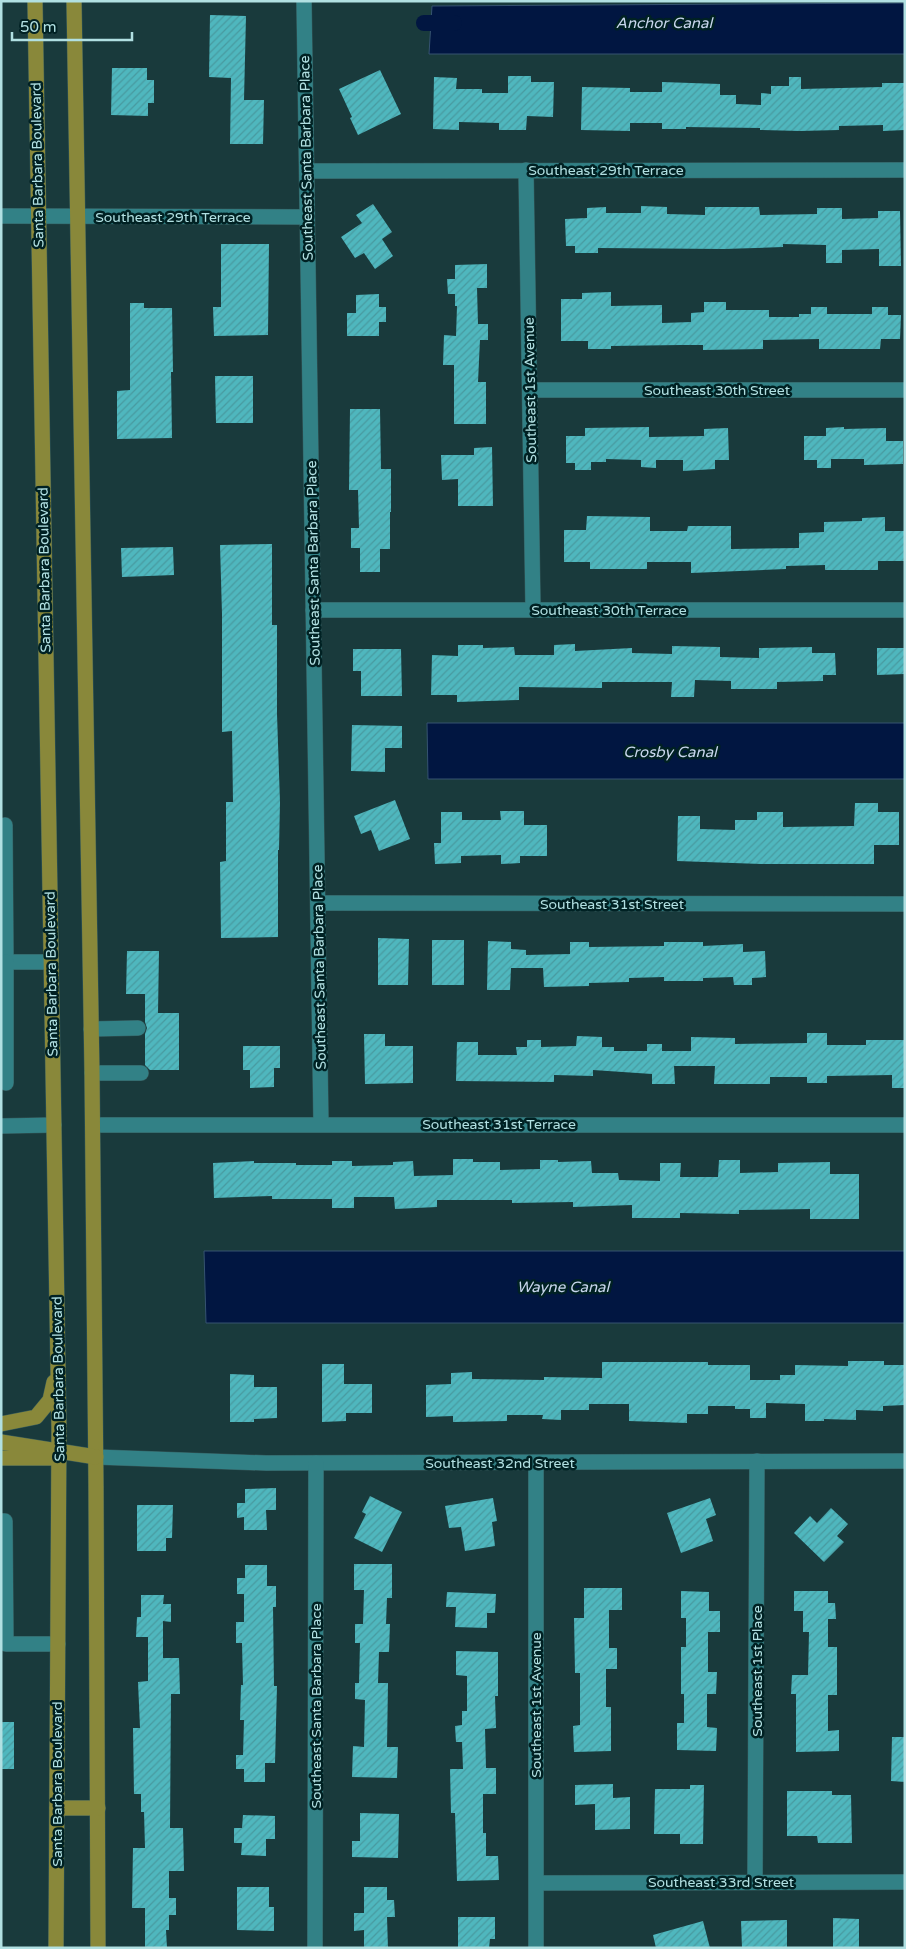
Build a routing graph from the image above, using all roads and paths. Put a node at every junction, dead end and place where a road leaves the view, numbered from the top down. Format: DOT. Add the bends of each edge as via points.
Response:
graph roads {
  1 [pos="35,1"];
  2 [pos="74,1"];
  3 [pos="304,1"];
  4 [pos="526,170"];
  5 [pos="905,170"];
  6 [pos="306,171"];
  7 [pos="1,216"];
  8 [pos="38,216"];
  9 [pos="77,216"];
  10 [pos="307,217"];
  11 [pos="530,390"];
  12 [pos="905,390"];
  13 [pos="533,609"];
  14 [pos="313,610"];
  15 [pos="905,610"];
  16 [pos="4,825"];
  17 [pos="318,903"];
  18 [pos="905,904"];
  19 [pos="6,962"];
  20 [pos="51,962"];
  21 [pos="91,1028"];
  22 [pos="138,1028"];
  23 [pos="92,1073"];
  24 [pos="142,1073"];
  25 [pos="6,1083"];
  26 [pos="321,1124"];
  27 [pos="54,1125"];
  28 [pos="92,1125"];
  29 [pos="905,1125"];
  30 [pos="1,1126"];
  31 [pos="58,1366"];
  32 [pos="1,1424"];
  33 [pos="1,1442"];
  34 [pos="60,1455"];
  35 [pos="96,1457"];
  36 [pos="1,1458"];
  37 [pos="757,1461"];
  38 [pos="905,1461"];
  39 [pos="316,1463"];
  40 [pos="536,1463"];
  41 [pos="1,1521"];
  42 [pos="3,1547"];
  43 [pos="4,1574"];
  44 [pos="4,1609"];
  45 [pos="58,1644"];
  46 [pos="57,1808"];
  47 [pos="98,1808"];
  48 [pos="755,1881"];
  49 [pos="905,1882"];
  50 [pos="537,1883"];
  51 [pos="56,1948"];
  52 [pos="98,1948"];
  53 [pos="315,1948"];
  54 [pos="536,1948"];
  1 -- 8 [label="main road, Santa Barbara Boulevard"];
  2 -- 9 [label="main road"];
  3 -- 6 [label="street, Southeast Santa Barbara Place"];
  4 -- 5 [label="street, Southeast 29th Terrace"];
  4 -- 6 [label="street, Southeast 29th Terrace"];
  4 -- 11 [label="street, Southeast 1st Avenue"];
  6 -- 10 [label="street, Southeast Santa Barbara Place"];
  7 -- 8 [label="street, Southeast 29th Terrace"];
  8 -- 9 [label="street, Southeast 29th Terrace"];
  8 -- 20 [label="main road, Santa Barbara Boulevard"];
  9 -- 10 [label="street, Southeast 29th Terrace"];
  9 -- 21 [label="main road"];
  10 -- 14 [label="street, Southeast Santa Barbara Place"];
  11 -- 12 [label="street, Southeast 30th Street"];
  11 -- 13 [label="street, Southeast 1st Avenue"];
  13 -- 14 [label="street, Southeast 30th Terrace"];
  13 -- 15 [label="street, Southeast 30th Terrace"];
  14 -- 17 [label="street, Southeast Santa Barbara Place"];
  16 -- 19 [label="street"];
  17 -- 18 [label="street, Southeast 31st Street"];
  17 -- 26 [label="street, Southeast Santa Barbara Place"];
  19 -- 20 [label="street"];
  19 -- 25 [label="street"];
  20 -- 27 [label="main road, Santa Barbara Boulevard"];
  21 -- 22 [label="street"];
  21 -- 23 [label="main road"];
  23 -- 24 [label="street"];
  23 -- 28 [label="main road"];
  26 -- 28 [label="street, Southeast 31st Terrace"];
  26 -- 29 [label="street, Southeast 31st Terrace"];
  27 -- 30 [label="street"];
  27 -- 31 [label="main road, Santa Barbara Boulevard"];
  28 -- 35 [label="main road"];
  31 -- 32 [label="main road" via="50,1400 36,1417"];
  31 -- 34 [label="main road, Santa Barbara Boulevard"];
  33 -- 34 [label="main road"];
  34 -- 35 [label="main road"];
  34 -- 36 [label="main road"];
  34 -- 45 [label="main road, Santa Barbara Boulevard"];
  35 -- 39 [label="street, Southeast 32nd Street"];
  35 -- 47 [label="main road"];
  37 -- 38 [label="street, Southeast 32nd Street"];
  37 -- 40 [label="street, Southeast 32nd Street"];
  37 -- 48 [label="street, Southeast 1st Place"];
  39 -- 40 [label="street, Southeast 32nd Street"];
  39 -- 53 [label="street, Southeast Santa Barbara Place"];
  40 -- 50 [label="street, Southeast 1st Avenue"];
  41 -- 42 [label="street" via="6,1521"];
  42 -- 43 [label="street"];
  43 -- 44 [label="street"];
  44 -- 45 [label="street" via="6,1644"];
  45 -- 46 [label="main road, Santa Barbara Boulevard"];
  46 -- 47 [label="main road"];
  46 -- 51 [label="main road, Santa Barbara Boulevard"];
  47 -- 52 [label="main road"];
  48 -- 49 [label="street, Southeast 33rd Street"];
  48 -- 50 [label="street, Southeast 33rd Street"];
  50 -- 54 [label="street, Southeast 1st Avenue"];
}
